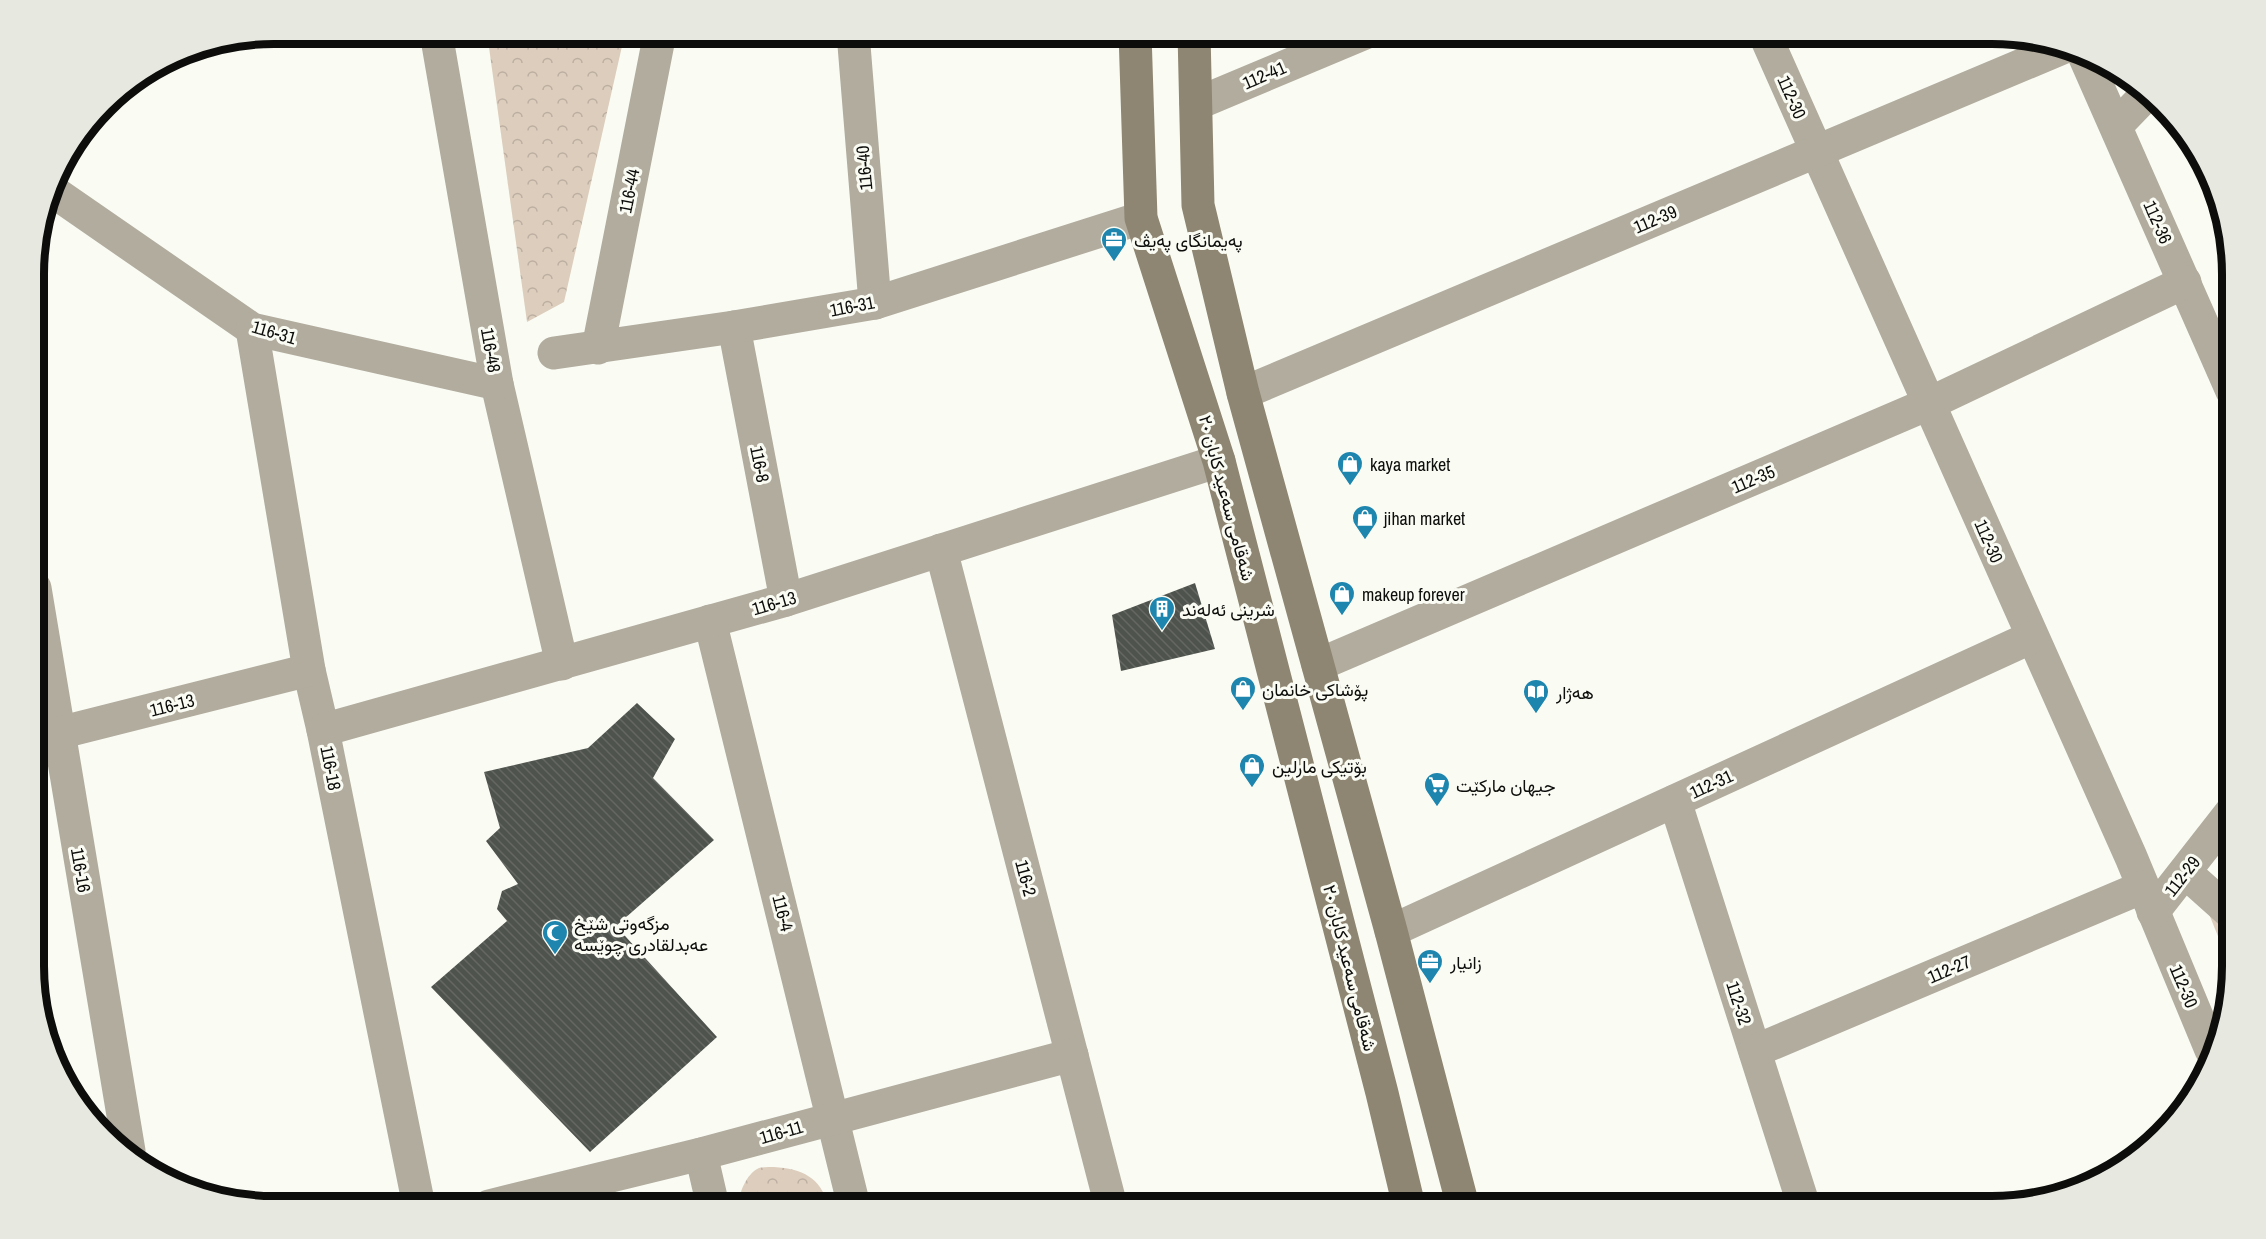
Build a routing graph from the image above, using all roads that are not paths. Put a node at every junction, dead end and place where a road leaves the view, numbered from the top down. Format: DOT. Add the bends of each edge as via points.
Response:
graph roads {
  1 [pos="437,44"];
  2 [pos="658,44"];
  3 [pos="854,44"];
  4 [pos="1135,44"];
  5 [pos="1194,44"];
  6 [pos="1339,44"];
  7 [pos="1769,44"];
  8 [pos="2054,52"];
  9 [pos="2089,65"];
  10 [pos="2142,99"];
  11 [pos="1196,104"];
  12 [pos="2116,126"];
  13 [pos="1816,151"];
  14 [pos="58,195"];
  15 [pos="1141,218"];
  16 [pos="2185,282"];
  17 [pos="875,303"];
  18 [pos="734,327"];
  19 [pos="252,329"];
  20 [pos="598,348"];
  21 [pos="554,354"];
  22 [pos="2222,367"];
  23 [pos="497,384"];
  24 [pos="1243,393"];
  25 [pos="1928,404"];
  26 [pos="1219,461"];
  27 [pos="941,550"];
  28 [pos="786,600"];
  29 [pos="710,621"];
  30 [pos="2032,637"];
  31 [pos="562,664"];
  32 [pos="1317,665"];
  33 [pos="309,670"];
  34 [pos="44,709"];
  35 [pos="323,730"];
  36 [pos="46,736"];
  37 [pos="1675,801"];
  38 [pos="2222,824"];
  39 [pos="2185,872"];
  40 [pos="2148,899"];
  41 [pos="2222,905"];
  42 [pos="1390,931"];
  43 [pos="2208,1044"];
  44 [pos="1755,1051"];
  45 [pos="1072,1055"];
  46 [pos="833,1117"];
  47 [pos="127,1142"];
  48 [pos="700,1154"];
  49 [pos="417,1196"];
  50 [pos="530,1196"];
  51 [pos="710,1196"];
  52 [pos="853,1196"];
  53 [pos="1108,1196"];
  54 [pos="1407,1196"];
  55 [pos="1460,1196"];
  56 [pos="1801,1196"];
  1 -- 23 [label="street, 116-48"];
  2 -- 20 [label="street, 116-44"];
  3 -- 17 [label="street, 116-40"];
  4 -- 15 [label="main road, شەقامی سەعید کابان ٢٠"];
  5 -- 11 [label="main road"];
  6 -- 11 [label="street, 112-41"];
  7 -- 13 [label="street, 112-30"];
  8 -- 13 [label="street, 112-39"];
  9 -- 12 [label="street, 112-36"];
  10 -- 12 [label="street"];
  11 -- 24 [label="main road" via="1198,206"];
  12 -- 16 [label="street, 112-36"];
  13 -- 24 [label="street, 112-39"];
  13 -- 25 [label="street, 112-30"];
  14 -- 19 [label="street, 116-31"];
  15 -- 17 [label="street, 116-31"];
  15 -- 26 [label="main road, شەقامی سەعید کابان ٢٠"];
  16 -- 22 [label="street, 112-36"];
  16 -- 25 [label="street, 112-35"];
  17 -- 18 [label="street, 116-31"];
  18 -- 20 [label="street, 116-31"];
  18 -- 28 [label="street, 116-8"];
  19 -- 23 [label="street, 116-31"];
  19 -- 33 [label="street, 116-18"];
  20 -- 21 [label="street, 116-31"];
  23 -- 31 [label="street, 116-48"];
  24 -- 32 [label="main road"];
  25 -- 30 [label="street, 112-30"];
  25 -- 32 [label="street, 112-35"];
  26 -- 27 [label="street, 116-13"];
  26 -- 54 [label="main road, شەقامی سەعید کابان ٢٠"];
  27 -- 28 [label="street, 116-13"];
  27 -- 45 [label="street, 116-2"];
  28 -- 29 [label="street, 116-13"];
  29 -- 31 [label="street, 116-13"];
  29 -- 46 [label="street, 116-4"];
  30 -- 37 [label="street, 112-31"];
  30 -- 40 [label="street, 112-30"];
  31 -- 35 [label="street, 116-13"];
  32 -- 42 [label="main road"];
  33 -- 35 [label="street, 116-18"];
  33 -- 36 [label="street, 116-13"];
  34 -- 36 [label="street, 116-16"];
  35 -- 49 [label="street, 116-18"];
  36 -- 47 [label="street, 116-16"];
  37 -- 42 [label="street, 112-31"];
  37 -- 44 [label="street, 112-32"];
  38 -- 39 [label="street, 112-29"];
  39 -- 40 [label="street, 112-29"];
  39 -- 41 [label="street"];
  40 -- 43 [label="street, 112-30"];
  40 -- 44 [label="street, 112-27"];
  42 -- 55 [label="main road"];
  44 -- 56 [label="street, 112-32"];
  45 -- 46 [label="street, 116-11"];
  45 -- 53 [label="street, 116-2"];
  46 -- 48 [label="street, 116-11"];
  46 -- 52 [label="street, 116-4"];
  48 -- 50 [label="street, 116-11"];
  48 -- 51 [label="street"];
}
